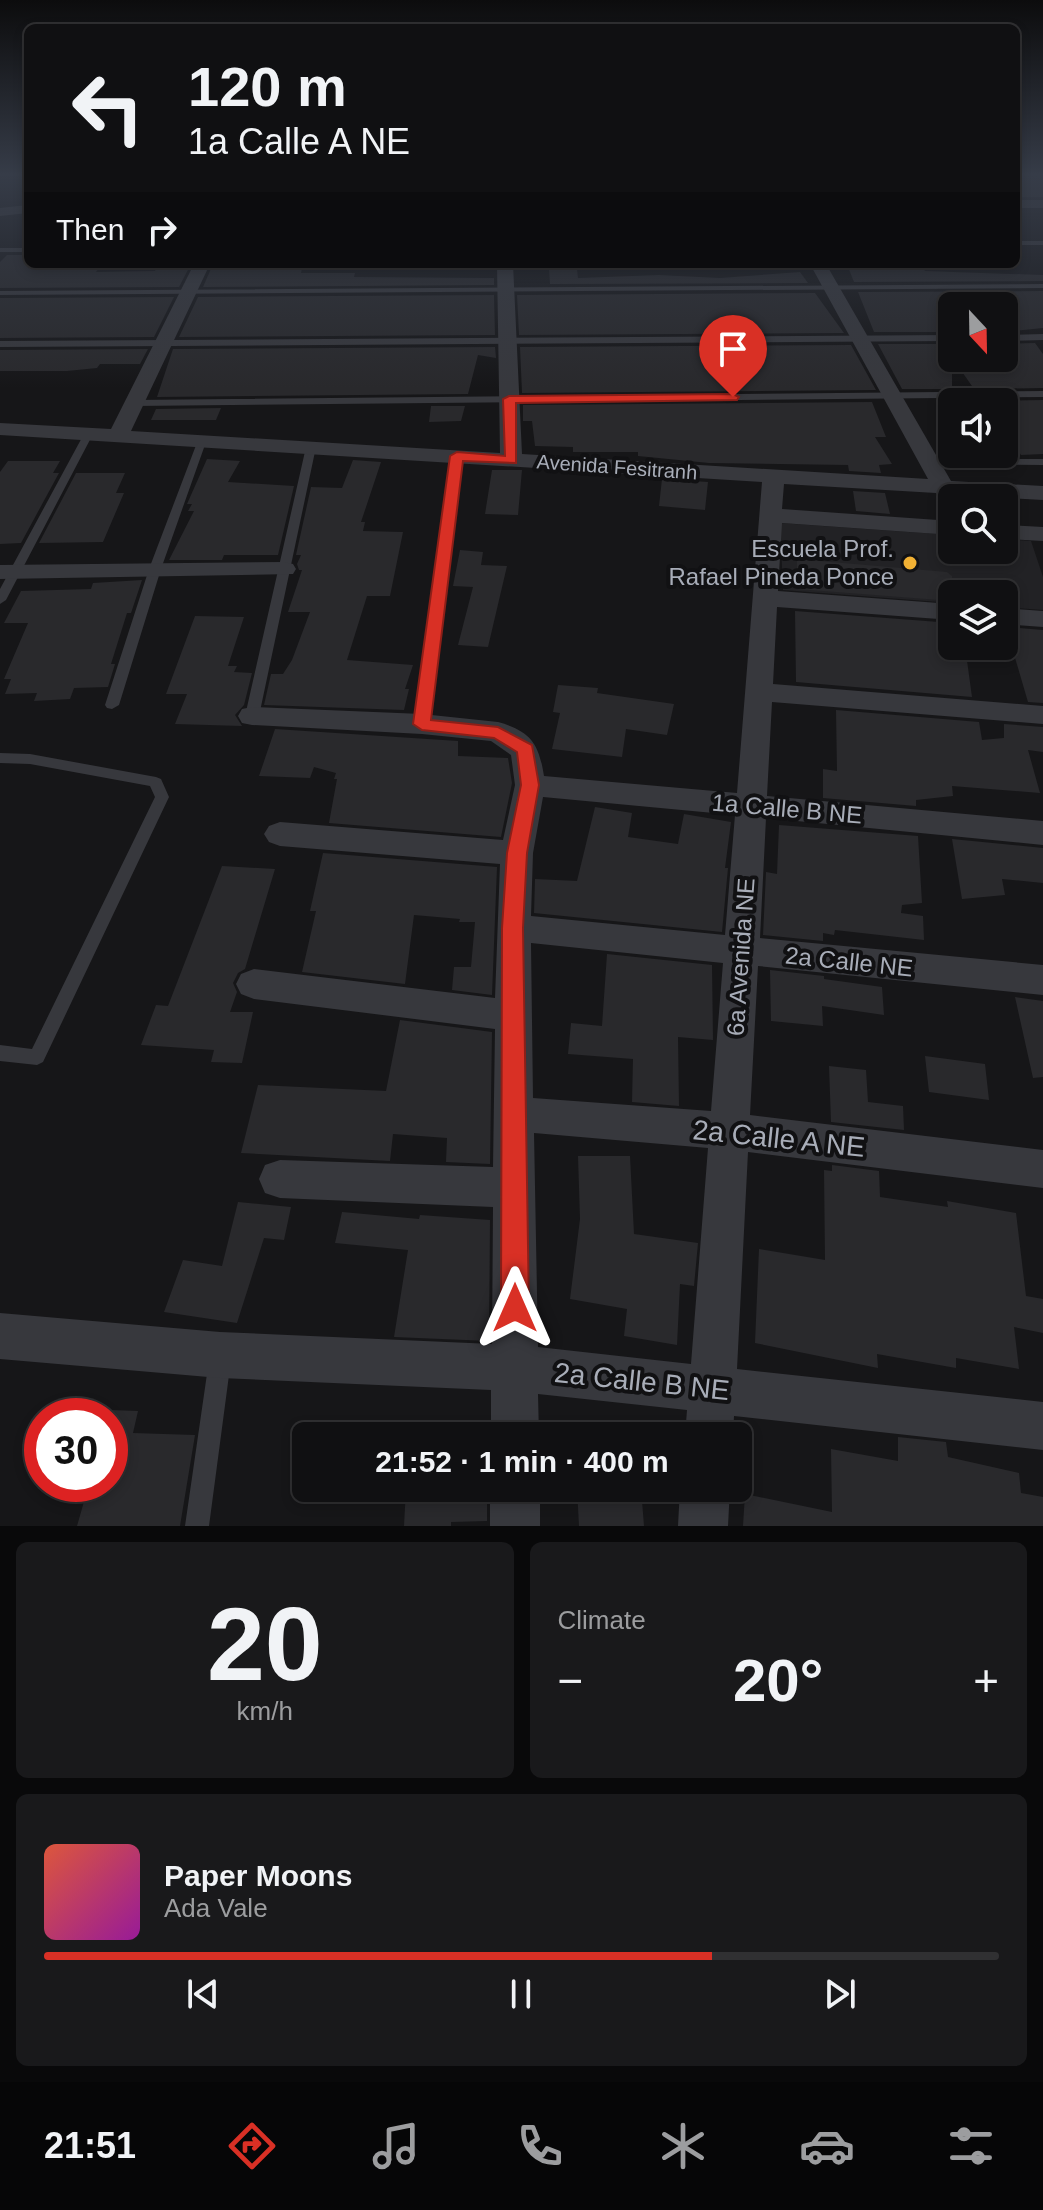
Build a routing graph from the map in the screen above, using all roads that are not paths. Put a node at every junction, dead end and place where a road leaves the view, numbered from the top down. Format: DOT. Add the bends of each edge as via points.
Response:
graph roads {
  1 [pos="0,250"];
  2 [pos="24,250"];
  3 [pos="200,268"];
  4 [pos="505,268"];
  5 [pos="820,268"];
  6 [pos="1043,286"];
  7 [pos="831,287"];
  8 [pos="506,291"];
  9 [pos="0,293"];
  10 [pos="188,293"];
  11 [pos="1043,337"];
  12 [pos="938,338"];
  13 [pos="1018,338"];
  14 [pos="860,339"];
  15 [pos="508,341"];
  16 [pos="163,343"];
  17 [pos="0,344"];
  18 [pos="1043,394"];
  19 [pos="892,396"];
  20 [pos="509,399"];
  21 [pos="134,403"];
  22 [pos="0,429"];
  23 [pos="88,434"];
  24 [pos="118,436"];
  25 [pos="201,442"];
  26 [pos="311,447"];
  27 [pos="457,456"];
  28 [pos="511,460"];
  29 [pos="930,462"];
  30 [pos="1043,462"];
  31 [pos="773,478"];
  32 [pos="942,484"];
  33 [pos="1043,493"];
  34 [pos="938,494"];
  35 [pos="1018,494"];
  36 [pos="770,515"];
  37 [pos="938,527"];
  38 [pos="1018,533"];
  39 [pos="1043,534"];
  40 [pos="155,569"];
  41 [pos="284,569"];
  42 [pos="8,572"];
  43 [pos="765,598"];
  44 [pos="0,600"];
  45 [pos="938,611"];
  46 [pos="1018,617"];
  47 [pos="1043,619"];
  48 [pos="759,692"];
  49 [pos="112,705"];
  50 [pos="1043,715"];
  51 [pos="252,716"];
  52 [pos="422,724"];
  53 [pos="0,758"];
  54 [pos="530,785"];
  55 [pos="751,806"];
  56 [pos="1043,833"];
  57 [pos="280,834"];
  58 [pos="517,853"];
  59 [pos="513,928"];
  60 [pos="741,951"];
  61 [pos="1043,980"];
  62 [pos="254,984"];
  63 [pos="515,1016"];
  64 [pos="0,1053"];
  65 [pos="515,1114"];
  66 [pos="729,1131"];
  67 [pos="1043,1169"];
  68 [pos="280,1179"];
  69 [pos="515,1188"];
  70 [pos="0,1336"];
  71 [pos="220,1355"];
  72 [pos="515,1368"];
  73 [pos="712,1387"];
  74 [pos="515,1422"];
  75 [pos="710,1422"];
  76 [pos="1043,1426"];
  77 [pos="515,1502"];
  78 [pos="704,1502"];
  79 [pos="197,1526"];
  80 [pos="515,1526"];
  81 [pos="703,1526"];
  1 -- 2 [label="lane"];
  3 -- 10 [label="street"];
  4 -- 8 [label="street"];
  5 -- 7 [label="street"];
  6 -- 7 [label="lane"];
  7 -- 8 [label="lane"];
  7 -- 14 [label="street"];
  8 -- 10 [label="lane"];
  8 -- 15 [label="street"];
  9 -- 10 [label="lane"];
  10 -- 16 [label="street"];
  11 -- 13 [label="lane"];
  12 -- 14 [label="lane"];
  14 -- 15 [label="lane"];
  14 -- 19 [label="street"];
  15 -- 16 [label="lane"];
  15 -- 20 [label="street"];
  16 -- 17 [label="lane"];
  16 -- 21 [label="street"];
  18 -- 19 [label="lane"];
  19 -- 20 [label="lane"];
  19 -- 29 [label="street"];
  20 -- 21 [label="lane"];
  20 -- 28 [label="street"];
  21 -- 24 [label="street"];
  22 -- 23 [label="street, Avenida Fesitranh"];
  23 -- 24 [label="street, Avenida Fesitranh"];
  23 -- 42 [label="lane"];
  24 -- 25 [label="street, Avenida Fesitranh"];
  25 -- 26 [label="street, Avenida Fesitranh"];
  25 -- 40 [label="lane"];
  26 -- 27 [label="street, Avenida Fesitranh"];
  26 -- 41 [label="lane"];
  27 -- 28 [label="street, Avenida Fesitranh"];
  27 -- 52 [label="lane"];
  28 -- 31 [label="street, Avenida Fesitranh"];
  29 -- 30 [label="lane"];
  29 -- 32 [label="street"];
  31 -- 34 [label="street, Avenida Fesitranh"];
  31 -- 36 [label="street, 6a Avenida NE"];
  33 -- 35 [label="street, Avenida Fesitranh"];
  36 -- 37 [label="street"];
  36 -- 43 [label="street, 6a Avenida NE"];
  38 -- 39 [label="street"];
  40 -- 41 [label="street"];
  40 -- 42 [label="street"];
  40 -- 49 [label="lane"];
  41 -- 51 [label="lane"];
  42 -- 44 [label="lane"];
  43 -- 45 [label="street"];
  43 -- 48 [label="street, 6a Avenida NE"];
  46 -- 47 [label="street"];
  48 -- 50 [label="street"];
  48 -- 55 [label="street, 6a Avenida NE"];
  51 -- 52 [label="street"];
  52 -- 54 [label="street" via="498,732 514,740 525,750"];
  53 -- 64 [label="lane" via="156,782 162,797 37,1057"];
  54 -- 55 [label="street, 1a Calle B NE"];
  54 -- 58 [label="street"];
  55 -- 56 [label="street, 1a Calle B NE"];
  55 -- 60 [label="street, 6a Avenida NE"];
  57 -- 58 [label="street"];
  58 -- 59 [label="street"];
  59 -- 60 [label="street, 2a Calle NE"];
  59 -- 63 [label="street"];
  60 -- 61 [label="street, 2a Calle NE"];
  60 -- 66 [label="street, 6a Avenida NE"];
  62 -- 63 [label="street"];
  63 -- 65 [label="street"];
  65 -- 66 [label="street, 2a Calle A NE"];
  65 -- 69 [label="street"];
  66 -- 67 [label="street, 2a Calle A NE"];
  66 -- 73 [label="street, 6a Avenida NE"];
  68 -- 69 [label="street"];
  69 -- 72 [label="street"];
  70 -- 71 [label="street, 2a Calle B NE"];
  71 -- 72 [label="street, 2a Calle B NE"];
  71 -- 79 [label="lane"];
  72 -- 73 [label="street, 2a Calle B NE"];
  72 -- 74 [label="street"];
  73 -- 75 [label="street, 6a Avenida NE"];
  73 -- 76 [label="street, 2a Calle B NE"];
  77 -- 80 [label="street"];
  78 -- 81 [label="street"];
}
